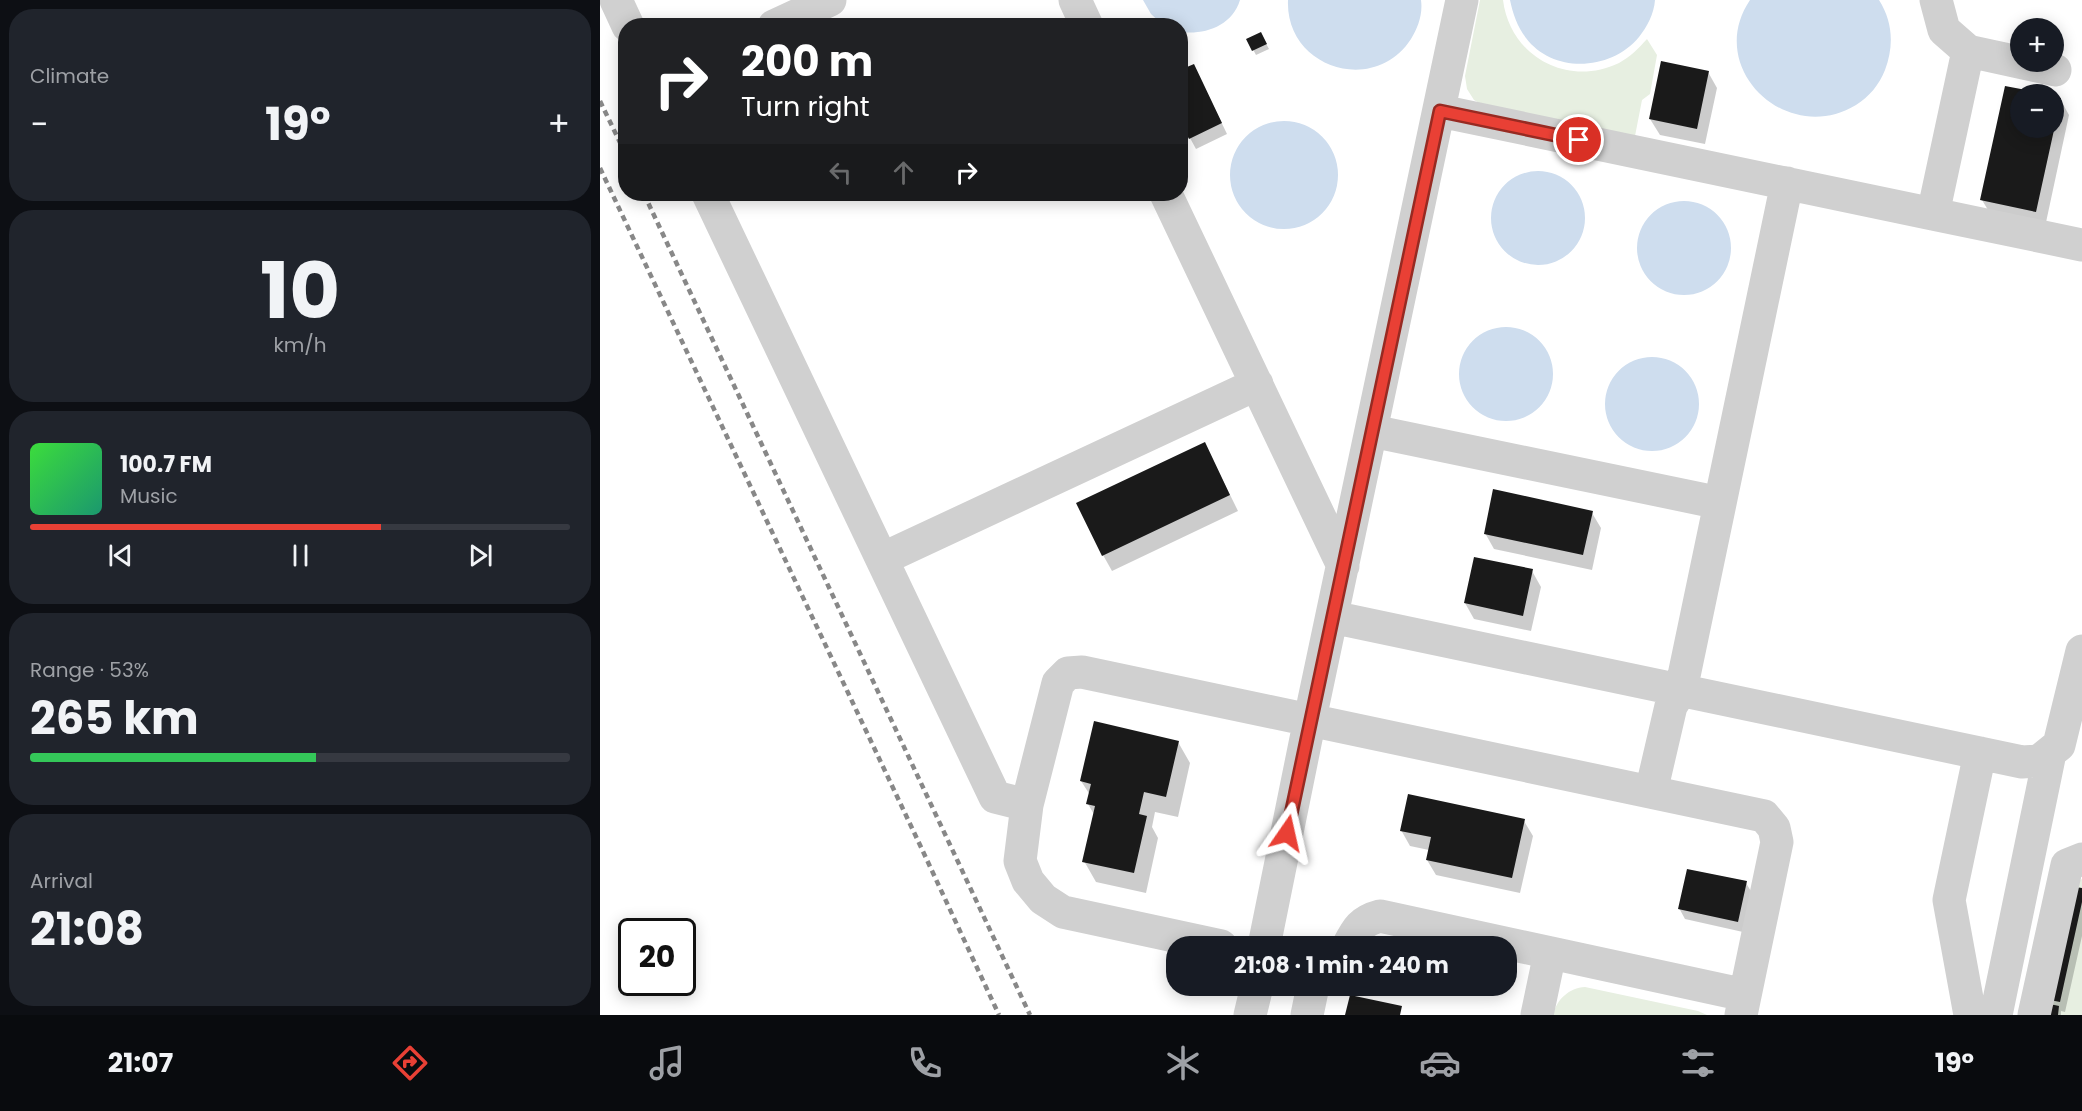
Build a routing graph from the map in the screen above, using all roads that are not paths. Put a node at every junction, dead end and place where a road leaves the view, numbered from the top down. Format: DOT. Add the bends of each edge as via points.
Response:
graph roads {
  1 [pos="616,0"];
  2 [pos="830,0"];
  3 [pos="1075,0"];
  4 [pos="1462,0"];
  5 [pos="1936,0"];
  6 [pos="624,18"];
  7 [pos="791,18"];
  8 [pos="1083,18"];
  9 [pos="1968,51"];
  10 [pos="2010,60"];
  11 [pos="1440,111"];
  12 [pos="1787,183"];
  13 [pos="711,201"];
  14 [pos="1169,201"];
  15 [pos="1933,214"];
  16 [pos="2082,245"];
  17 [pos="1257,384"];
  18 [pos="1372,431"];
  19 [pos="1720,503"];
  20 [pos="882,560"];
  21 [pos="1343,566"];
  22 [pos="1332,617"];
  23 [pos="2082,651"];
  24 [pos="1681,690"];
  25 [pos="1310,719"];
  26 [pos="1980,753"];
  27 [pos="2050,753"];
  28 [pos="1651,792"];
  29 [pos="1027,805"];
  30 [pos="2082,859"];
  31 [pos="1175,936"];
  32 [pos="1266,936"];
  33 [pos="1353,936"];
  34 [pos="1472,936"];
  35 [pos="1517,946"];
  36 [pos="1550,953"];
  37 [pos="1255,996"];
  38 [pos="1311,996"];
  39 [pos="1743,1005"];
  40 [pos="1250,1015"];
  41 [pos="1307,1015"];
  42 [pos="1537,1015"];
  43 [pos="1971,1015"];
  44 [pos="1996,1015"];
  45 [pos="2034,1015"];
  1 -- 6 [label="lane"];
  2 -- 7 [label="lane"];
  3 -- 8 [label="lane"];
  4 -- 11 [label="lane"];
  5 -- 9 [label="lane" via="1944,30"];
  9 -- 10 [label="lane"];
  9 -- 15 [label="lane"];
  11 -- 12 [label="lane"];
  11 -- 18 [label="lane"];
  12 -- 15 [label="lane"];
  12 -- 19 [label="lane"];
  13 -- 20 [label="lane"];
  14 -- 17 [label="lane"];
  15 -- 16 [label="lane"];
  17 -- 20 [label="lane"];
  17 -- 21 [label="lane"];
  18 -- 19 [label="lane"];
  18 -- 21 [label="lane"];
  19 -- 24 [label="lane"];
  20 -- 29 [label="lane" via="995,797"];
  21 -- 22 [label="lane"];
  22 -- 24 [label="lane"];
  22 -- 25 [label="lane"];
  23 -- 27 [label="lane" via="2063,734 2059,746"];
  24 -- 26 [label="lane"];
  24 -- 28 [label="lane" via="1671,706"];
  25 -- 28 [label="lane"];
  25 -- 29 [label="lane" via="1082,672 1068,673 1058,683"];
  25 -- 32 [label="lane"];
  26 -- 27 [label="lane" via="2022,762 2039,761"];
  26 -- 43 [label="lane" via="1949,900"];
  27 -- 44 [label="lane"];
  28 -- 39 [label="lane" via="1764,816 1773,828 1777,842"];
  29 -- 31 [label="lane" via="1020,861 1028,881 1043,899 1063,912"];
  30 -- 45 [label="lane" via="2067,865"];
  33 -- 34 [label="lane" via="1366,919 1380,916"];
  35 -- 36 [label="lane"];
  36 -- 39 [label="lane"];
  36 -- 42 [label="lane"];
  37 -- 40 [label="lane"];
  38 -- 41 [label="lane"];
}
